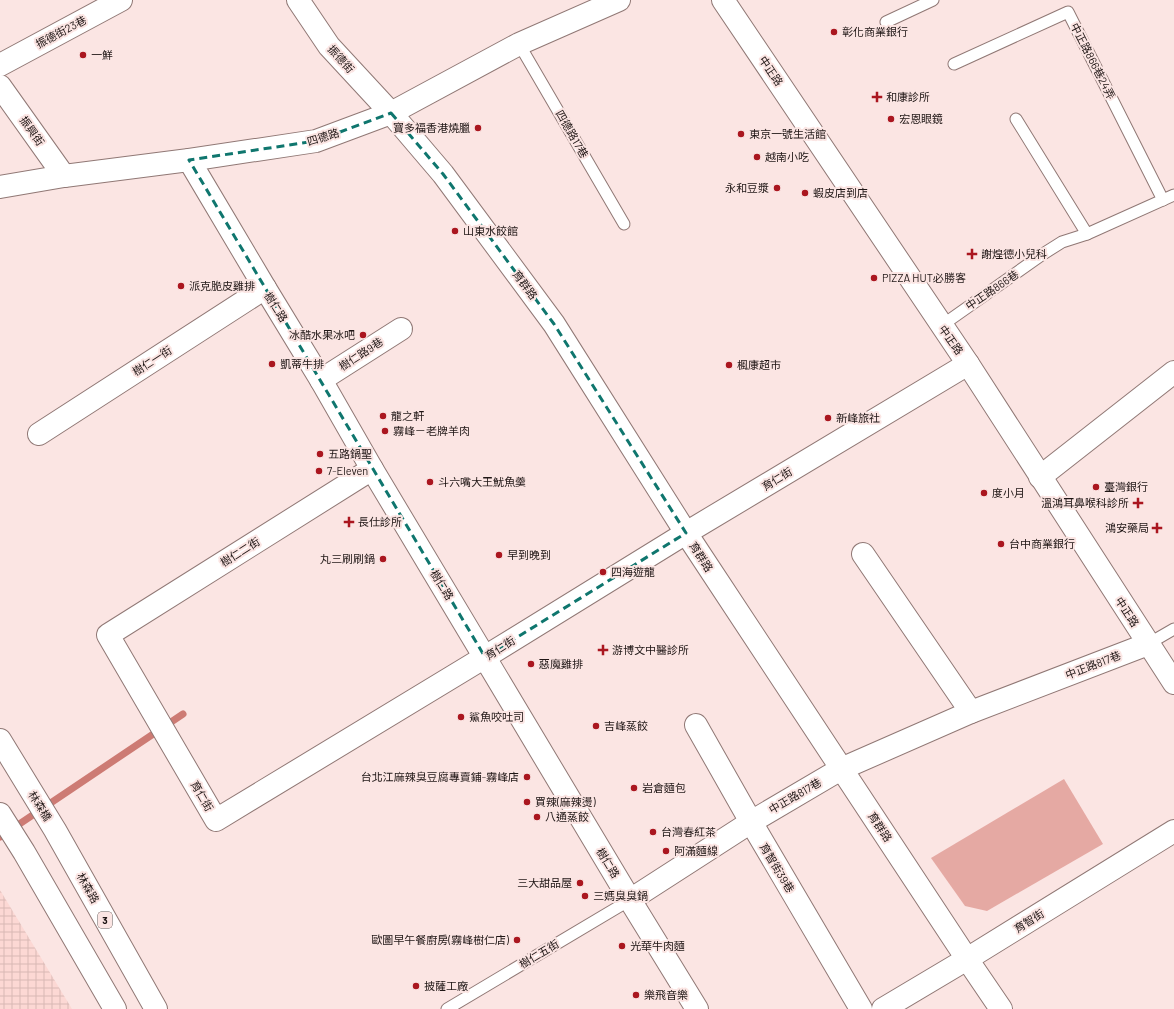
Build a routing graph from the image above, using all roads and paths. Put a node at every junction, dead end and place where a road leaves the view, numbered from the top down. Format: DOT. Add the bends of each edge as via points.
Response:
graph roads {
  1 [pos="122,0"];
  2 [pos="298,0"];
  3 [pos="619,0"];
  4 [pos="723,0"];
  5 [pos="933,0"];
  6 [pos="886,22"];
  7 [pos="520,44"];
  8 [pos="954,64"];
  9 [pos="0,65"];
  10 [pos="0,86"];
  11 [pos="391,113"];
  12 [pos="1016,119"];
  13 [pos="189,160"];
  14 [pos="64,176"];
  15 [pos="0,187"];
  16 [pos="1174,195"];
  17 [pos="1163,200"];
  18 [pos="624,224"];
  19 [pos="1087,234"];
  20 [pos="264,288"];
  21 [pos="941,326"];
  22 [pos="401,328"];
  23 [pos="968,364"];
  24 [pos="1174,372"];
  25 [pos="321,380"];
  26 [pos="39,434"];
  27 [pos="372,469"];
  28 [pos="1040,477"];
  29 [pos="686,533"];
  30 [pos="863,554"];
  31 [pos="1174,629"];
  32 [pos="108,635"];
  33 [pos="1148,644"];
  34 [pos="485,657"];
  35 [pos="1174,684"];
  36 [pos="971,712"];
  37 [pos="696,725"];
  38 [pos="0,740"];
  39 [pos="841,769"];
  40 [pos="0,814"];
  41 [pos="751,822"];
  42 [pos="55,830"];
  43 [pos="1174,831"];
  44 [pos="630,900"];
  45 [pos="967,959"];
  46 [pos="115,1009"];
  47 [pos="156,1009"];
  48 [pos="447,1009"];
  49 [pos="697,1009"];
  50 [pos="861,1009"];
  51 [pos="883,1009"];
  52 [pos="1001,1009"];
  1 -- 9 [label="street, 振德街23巷"];
  2 -- 11 [label="street, 振德街" via="329,46"];
  3 -- 7 [label="street, 四德路"];
  4 -- 21 [label="street, 中正路"];
  5 -- 6 [label="lane"];
  7 -- 11 [label="street, 四德路"];
  7 -- 18 [label="lane, 四德路17巷"];
  8 -- 17 [label="lane, 中正路866巷24弄" via="1068,12"];
  10 -- 14 [label="street, 振興街"];
  11 -- 13 [label="street, 四德路" via="316,141"];
  11 -- 29 [label="street, 育群路" via="443,174 554,324"];
  12 -- 19 [label="lane"];
  13 -- 14 [label="street, 四德路"];
  13 -- 20 [label="street, 樹仁路"];
  14 -- 15 [label="street, 四德路"];
  16 -- 17 [label="lane, 中正路866巷"];
  17 -- 19 [label="lane, 中正路866巷"];
  19 -- 21 [label="lane, 中正路866巷" via="1062,242"];
  20 -- 25 [label="street, 樹仁路"];
  20 -- 26 [label="street, 樹仁一街"];
  21 -- 23 [label="street, 中正路"];
  22 -- 25 [label="street, 樹仁路9巷"];
  23 -- 28 [label="street, 中正路"];
  23 -- 29 [label="street, 育仁街"];
  24 -- 28 [label="street"];
  25 -- 27 [label="street, 樹仁路"];
  27 -- 32 [label="street, 樹仁二街"];
  27 -- 34 [label="street, 樹仁路"];
  28 -- 33 [label="street, 中正路"];
  29 -- 34 [label="street, 育仁街"];
  29 -- 39 [label="street, 育群路"];
  30 -- 36 [label="street"];
  31 -- 33 [label="lane"];
  32 -- 34 [label="street, 育仁街" via="216,820"];
  33 -- 35 [label="street, 中正路"];
  33 -- 36 [label="street, 中正路817巷"];
  34 -- 44 [label="street, 樹仁路"];
  36 -- 39 [label="street, 中正路817巷"];
  37 -- 41 [label="street, 育智街39巷"];
  38 -- 42 [label="street, 林森橋 / 3"];
  39 -- 41 [label="street, 中正路817巷"];
  39 -- 45 [label="street, 育群路"];
  40 -- 46 [label="street"];
  41 -- 44 [label="street, 中正路817巷"];
  41 -- 50 [label="street, 育智街39巷"];
  42 -- 47 [label="street, 林森路 / 3"];
  43 -- 45 [label="street, 育智街"];
  44 -- 48 [label="lane, 樹仁五街"];
  44 -- 49 [label="street, 樹仁路"];
  45 -- 51 [label="street, 育智街"];
  45 -- 52 [label="street, 育群路"];
}
